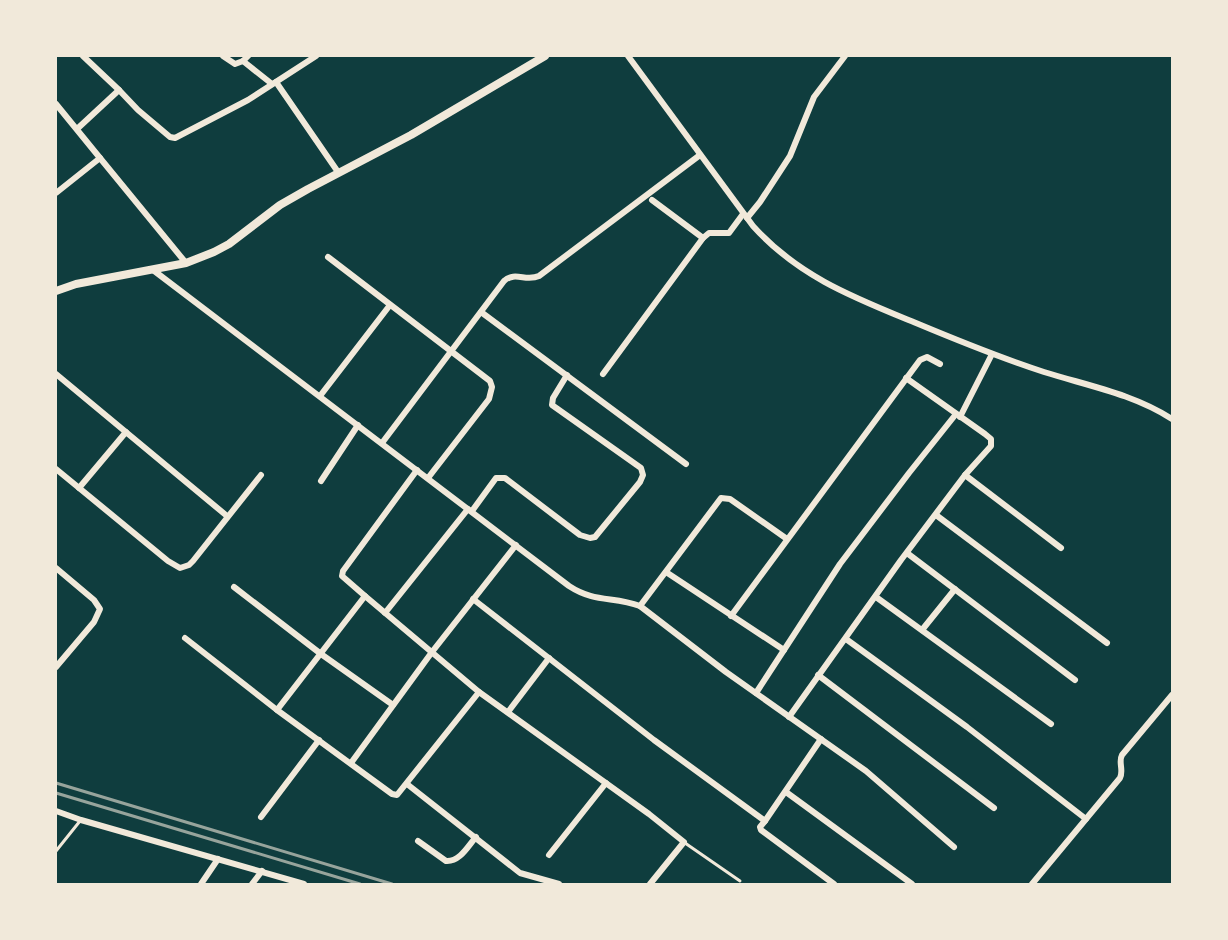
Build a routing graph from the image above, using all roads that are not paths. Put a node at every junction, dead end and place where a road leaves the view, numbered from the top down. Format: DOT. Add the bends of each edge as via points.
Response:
graph roads {
  1 [pos="83,56"];
  2 [pos="223,56"];
  3 [pos="316,56"];
  4 [pos="545,56"];
  5 [pos="628,56"];
  6 [pos="845,56"];
  7 [pos="246,58"];
  8 [pos="274,83"];
  9 [pos="119,90"];
  10 [pos="56,104"];
  11 [pos="77,129"];
  12 [pos="700,155"];
  13 [pos="100,158"];
  14 [pos="339,172"];
  15 [pos="56,192"];
  16 [pos="652,200"];
  17 [pos="745,216"];
  18 [pos="703,238"];
  19 [pos="328,257"];
  20 [pos="186,263"];
  21 [pos="153,270"];
  22 [pos="56,291"];
  23 [pos="390,305"];
  24 [pos="481,312"];
  25 [pos="451,353"];
  26 [pos="992,354"];
  27 [pos="940,364"];
  28 [pos="56,374"];
  29 [pos="603,374"];
  30 [pos="567,375"];
  31 [pos="906,378"];
  32 [pos="320,396"];
  33 [pos="958,416"];
  34 [pos="1173,419"];
  35 [pos="358,425"];
  36 [pos="126,432"];
  37 [pos="381,443"];
  38 [pos="686,464"];
  39 [pos="56,469"];
  40 [pos="417,470"];
  41 [pos="261,475"];
  42 [pos="965,475"];
  43 [pos="428,478"];
  44 [pos="321,481"];
  45 [pos="79,488"];
  46 [pos="470,510"];
  47 [pos="936,515"];
  48 [pos="227,516"];
  49 [pos="787,539"];
  50 [pos="516,545"];
  51 [pos="1060,548"];
  52 [pos="907,553"];
  53 [pos="56,568"];
  54 [pos="666,572"];
  55 [pos="234,587"];
  56 [pos="955,589"];
  57 [pos="365,596"];
  58 [pos="876,597"];
  59 [pos="473,599"];
  60 [pos="640,606"];
  61 [pos="385,613"];
  62 [pos="732,616"];
  63 [pos="922,630"];
  64 [pos="185,638"];
  65 [pos="846,639"];
  66 [pos="1107,643"];
  67 [pos="784,650"];
  68 [pos="432,652"];
  69 [pos="321,654"];
  70 [pos="549,658"];
  71 [pos="56,667"];
  72 [pos="818,675"];
  73 [pos="1075,680"];
  74 [pos="479,692"];
  75 [pos="756,693"];
  76 [pos="1173,694"];
  77 [pos="393,705"];
  78 [pos="277,710"];
  79 [pos="508,712"];
  80 [pos="789,717"];
  81 [pos="1051,724"];
  82 [pos="821,739"];
  83 [pos="319,740"];
  84 [pos="351,763"];
  85 [pos="606,783"];
  86 [pos="407,784"];
  87 [pos="786,792"];
  88 [pos="994,808"];
  89 [pos="56,811"];
  90 [pos="261,817"];
  91 [pos="1086,819"];
  92 [pos="81,820"];
  93 [pos="765,821"];
  94 [pos="476,837"];
  95 [pos="418,842"];
  96 [pos="684,842"];
  97 [pos="954,847"];
  98 [pos="56,851"];
  99 [pos="549,855"];
  100 [pos="218,859"];
  101 [pos="262,871"];
  102 [pos="740,881"];
  103 [pos="201,885"];
  104 [pos="252,885"];
  105 [pos="304,885"];
  106 [pos="559,885"];
  107 [pos="650,885"];
  108 [pos="834,885"];
  109 [pos="912,885"];
  110 [pos="1032,885"];
  1 -- 9 [label="street"];
  2 -- 7 [label="street" via="235,64"];
  3 -- 8 [label="street"];
  4 -- 14 [label="street" via="411,135"];
  5 -- 12 [label="street"];
  6 -- 17 [label="street" via="814,97 790,156 760,202"];
  7 -- 8 [label="street"];
  8 -- 9 [label="street" via="175,138"];
  8 -- 14 [label="street"];
  9 -- 11 [label="street"];
  10 -- 11 [label="street"];
  11 -- 13 [label="street"];
  12 -- 17 [label="street"];
  12 -- 24 [label="street" via="546,271 531,279 508,277"];
  13 -- 15 [label="street"];
  13 -- 20 [label="street"];
  14 -- 20 [label="street" via="280,205 229,244"];
  16 -- 18 [label="street"];
  17 -- 18 [label="street" via="729,233 709,233"];
  17 -- 26 [label="street" via="767,241 826,284"];
  18 -- 29 [label="street"];
  19 -- 23 [label="street"];
  20 -- 21 [label="street"];
  21 -- 22 [label="street"];
  21 -- 32 [label="street"];
  23 -- 25 [label="street"];
  23 -- 32 [label="street"];
  24 -- 25 [label="street"];
  24 -- 30 [label="street"];
  25 -- 37 [label="street"];
  25 -- 43 [label="street" via="490,381 491,393"];
  26 -- 33 [label="street"];
  26 -- 34 [label="street" via="1121,393"];
  27 -- 31 [label="street" via="924,357"];
  28 -- 36 [label="street"];
  30 -- 38 [label="street"];
  30 -- 46 [label="street" via="552,405 641,468 640,482 595,537 590,538 580,535 505,478 496,478"];
  31 -- 33 [label="street"];
  31 -- 49 [label="street"];
  32 -- 35 [label="street"];
  33 -- 42 [label="street" via="991,439"];
  33 -- 67 [label="street" via="840,564"];
  35 -- 37 [label="street"];
  35 -- 44 [label="street"];
  36 -- 45 [label="street"];
  36 -- 48 [label="street"];
  37 -- 40 [label="street"];
  39 -- 45 [label="street"];
  40 -- 43 [label="street"];
  40 -- 57 [label="street" via="343,572 345,581"];
  41 -- 48 [label="street"];
  42 -- 47 [label="street"];
  42 -- 51 [label="street"];
  43 -- 46 [label="street"];
  45 -- 48 [label="street" via="180,568 193,561"];
  46 -- 50 [label="street"];
  46 -- 61 [label="street"];
  47 -- 52 [label="street"];
  47 -- 66 [label="street"];
  49 -- 54 [label="street" via="724,497"];
  49 -- 62 [label="street"];
  50 -- 59 [label="street"];
  50 -- 60 [label="street" via="578,592"];
  52 -- 56 [label="street"];
  52 -- 58 [label="street"];
  53 -- 71 [label="street" via="100,609 94,622"];
  54 -- 60 [label="street"];
  54 -- 62 [label="street"];
  55 -- 69 [label="street"];
  56 -- 63 [label="street"];
  56 -- 73 [label="street"];
  57 -- 61 [label="street"];
  57 -- 69 [label="street"];
  58 -- 63 [label="street"];
  58 -- 65 [label="street"];
  59 -- 68 [label="street"];
  59 -- 70 [label="street"];
  60 -- 75 [label="street"];
  61 -- 68 [label="street"];
  62 -- 67 [label="street"];
  63 -- 81 [label="street"];
  64 -- 78 [label="street"];
  65 -- 72 [label="street"];
  65 -- 91 [label="street"];
  67 -- 75 [label="street"];
  68 -- 74 [label="street"];
  68 -- 77 [label="street"];
  69 -- 77 [label="street"];
  69 -- 78 [label="street"];
  70 -- 79 [label="street"];
  70 -- 93 [label="street"];
  72 -- 80 [label="street"];
  72 -- 88 [label="street"];
  74 -- 79 [label="street"];
  74 -- 86 [label="street"];
  75 -- 80 [label="street"];
  76 -- 91 [label="street" via="1122,755 1120,778"];
  77 -- 84 [label="street"];
  78 -- 83 [label="street"];
  79 -- 85 [label="street"];
  80 -- 82 [label="street"];
  82 -- 87 [label="street"];
  82 -- 97 [label="street" via="866,771"];
  83 -- 84 [label="street"];
  83 -- 90 [label="street"];
  84 -- 86 [label="street" via="395,795"];
  85 -- 96 [label="street"];
  85 -- 99 [label="street"];
  86 -- 94 [label="street"];
  87 -- 93 [label="street"];
  87 -- 109 [label="street"];
  89 -- 92 [label="street"];
  91 -- 110 [label="street"];
  92 -- 98 [label="lane"];
  92 -- 100 [label="street"];
  93 -- 108 [label="street" via="760,830"];
  94 -- 95 [label="street" via="451,861"];
  94 -- 106 [label="street" via="520,873"];
  96 -- 102 [label="lane"];
  96 -- 107 [label="street"];
  100 -- 101 [label="street"];
  100 -- 103 [label="street"];
  101 -- 104 [label="street"];
  101 -- 105 [label="street"];
}
